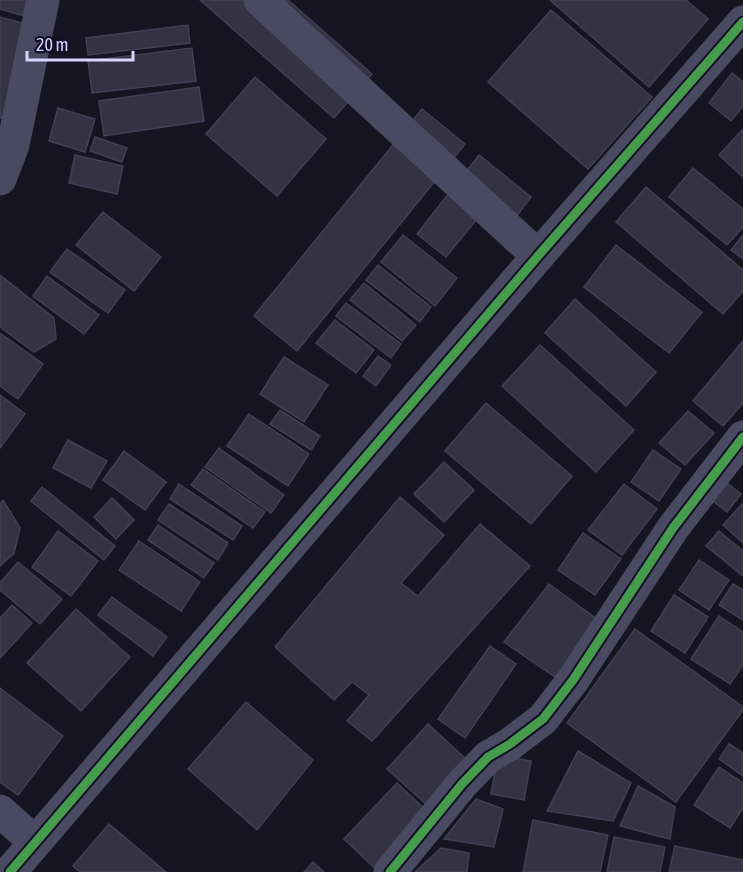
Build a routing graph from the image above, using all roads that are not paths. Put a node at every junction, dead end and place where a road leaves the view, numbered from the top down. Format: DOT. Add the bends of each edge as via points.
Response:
graph roads {
  1 [pos="43,0"];
  2 [pos="260,0"];
  3 [pos="743,22"];
  4 [pos="0,179"];
  5 [pos="537,256"];
  6 [pos="743,437"];
  7 [pos="0,811"];
  8 [pos="35,842"];
  9 [pos="10,872"];
  10 [pos="390,872"];
  1 -- 4 [label="street" via="14,145"];
  2 -- 5 [label="street"];
  3 -- 5 [label="street"];
  5 -- 8 [label="street"];
  6 -- 10 [label="street" via="673,528 543,719 488,757"];
  7 -- 8 [label="street"];
  8 -- 9 [label="street"];
}
